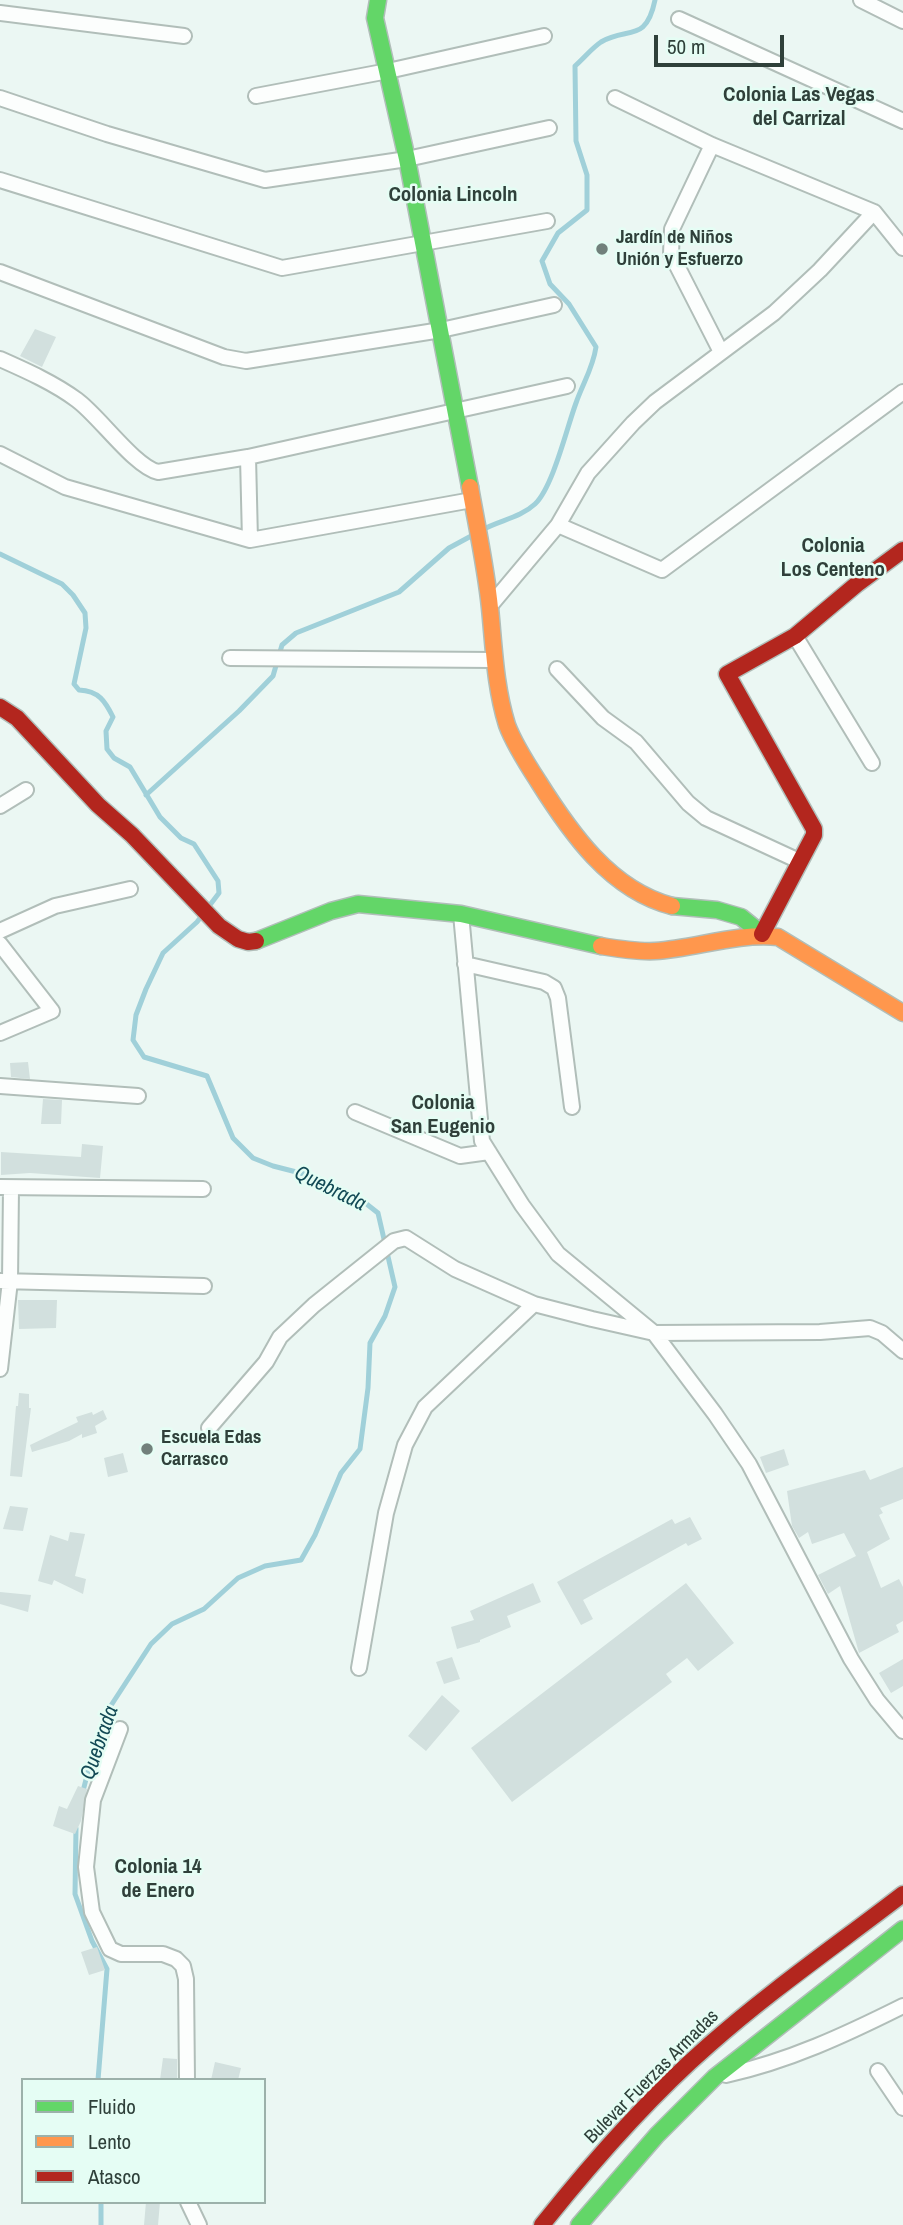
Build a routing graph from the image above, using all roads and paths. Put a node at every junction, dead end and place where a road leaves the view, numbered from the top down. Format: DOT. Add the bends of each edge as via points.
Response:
graph roads {
  1 [pos="378,0"];
  2 [pos="861,0"];
  3 [pos="0,13"];
  4 [pos="680,19"];
  5 [pos="903,21"];
  6 [pos="184,36"];
  7 [pos="544,36"];
  8 [pos="388,71"];
  9 [pos="256,96"];
  10 [pos="0,98"];
  11 [pos="615,98"];
  12 [pos="903,121"];
  13 [pos="549,128"];
  14 [pos="712,145"];
  15 [pos="407,159"];
  16 [pos="0,180"];
  17 [pos="874,212"];
  18 [pos="547,221"];
  19 [pos="425,244"];
  20 [pos="903,248"];
  21 [pos="0,272"];
  22 [pos="554,305"];
  23 [pos="440,330"];
  24 [pos="721,352"];
  25 [pos="0,359"];
  26 [pos="567,386"];
  27 [pos="903,392"];
  28 [pos="457,412"];
  29 [pos="0,454"];
  30 [pos="248,457"];
  31 [pos="473,506"];
  32 [pos="558,525"];
  33 [pos="250,540"];
  34 [pos="903,550"];
  35 [pos="490,606"];
  36 [pos="795,636"];
  37 [pos="230,658"];
  38 [pos="493,660"];
  39 [pos="557,669"];
  40 [pos="0,707"];
  41 [pos="872,763"];
  42 [pos="26,790"];
  43 [pos="0,806"];
  44 [pos="799,861"];
  45 [pos="130,889"];
  46 [pos="461,914"];
  47 [pos="0,931"];
  48 [pos="762,934"];
  49 [pos="0,944"];
  50 [pos="465,964"];
  51 [pos="903,1013"];
  52 [pos="0,1034"];
  53 [pos="0,1086"];
  54 [pos="138,1096"];
  55 [pos="572,1107"];
  56 [pos="355,1112"];
  57 [pos="489,1152"];
  58 [pos="6,1187"];
  59 [pos="203,1189"];
  60 [pos="5,1281"];
  61 [pos="204,1286"];
  62 [pos="534,1304"];
  63 [pos="653,1333"];
  64 [pos="903,1350"];
  65 [pos="0,1369"];
  66 [pos="209,1427"];
  67 [pos="359,1668"];
  68 [pos="120,1729"];
  69 [pos="903,1731"];
  70 [pos="903,1894"];
  71 [pos="903,1929"];
  72 [pos="903,2006"];
  73 [pos="878,2071"];
  74 [pos="715,2077"];
  75 [pos="187,2078"];
  76 [pos="903,2108"];
  77 [pos="189,2204"];
  78 [pos="199,2225"];
  79 [pos="542,2225"];
  80 [pos="579,2225"];
  1 -- 8 [label="main road" via="375,19"];
  2 -- 5 [label="street"];
  3 -- 6 [label="street"];
  4 -- 12 [label="street"];
  7 -- 8 [label="street"];
  8 -- 9 [label="street"];
  8 -- 15 [label="main road"];
  10 -- 15 [label="street" via="265,180"];
  11 -- 14 [label="street"];
  13 -- 15 [label="street"];
  14 -- 17 [label="street"];
  14 -- 24 [label="street" via="672,229 671,254"];
  15 -- 19 [label="main road"];
  16 -- 19 [label="street" via="282,268"];
  17 -- 20 [label="street"];
  17 -- 24 [label="street" via="774,313"];
  18 -- 19 [label="street"];
  19 -- 23 [label="main road"];
  21 -- 23 [label="street" via="246,361"];
  22 -- 23 [label="street"];
  23 -- 28 [label="main road"];
  24 -- 32 [label="street" via="633,423 588,473"];
  25 -- 30 [label="street" via="76,400 152,471"];
  26 -- 28 [label="street"];
  27 -- 32 [label="street" via="662,569"];
  28 -- 30 [label="street"];
  28 -- 31 [label="main road"];
  29 -- 33 [label="street" via="65,487"];
  30 -- 33 [label="street"];
  31 -- 33 [label="street"];
  31 -- 35 [label="main road"];
  32 -- 35 [label="street"];
  34 -- 36 [label="main road"];
  35 -- 38 [label="main road"];
  36 -- 41 [label="street"];
  36 -- 44 [label="main road" via="727,674 814,829"];
  37 -- 38 [label="street"];
  38 -- 48 [label="main road" via="517,747 561,817 598,860 623,883 653,900 741,916"];
  39 -- 44 [label="street" via="603,718 636,742 706,818"];
  40 -- 46 [label="main road" via="230,934 248,942 260,940 358,904"];
  42 -- 43 [label="street"];
  44 -- 48 [label="main road"];
  45 -- 47 [label="street" via="55,906"];
  46 -- 48 [label="main road" via="590,944 642,951"];
  46 -- 50 [label="street"];
  48 -- 51 [label="main road" via="778,937"];
  49 -- 52 [label="street" via="52,1011"];
  50 -- 55 [label="street" via="554,988"];
  50 -- 57 [label="street" via="482,1141"];
  53 -- 54 [label="street"];
  56 -- 57 [label="street" via="460,1156"];
  57 -- 63 [label="street" via="558,1254"];
  58 -- 59 [label="street"];
  58 -- 60 [label="street"];
  60 -- 61 [label="street"];
  60 -- 65 [label="street"];
  62 -- 63 [label="street"];
  62 -- 66 [label="street" via="455,1269 406,1238 394,1241 280,1337 266,1362"];
  62 -- 67 [label="street" via="425,1407 405,1444 386,1513"];
  63 -- 64 [label="street" via="870,1328"];
  63 -- 69 [label="street" via="748,1464 851,1658"];
  68 -- 75 [label="street" via="93,1800 86,1867 92,1912 110,1949 121,1954 163,1954 183,1966"];
  70 -- 79 [label="main road, Bulevar Fuerzas Armadas" via="733,2024 683,2069"];
  71 -- 74 [label="main road"];
  72 -- 74 [label="street" via="798,2055"];
  73 -- 76 [label="street"];
  74 -- 80 [label="main road"];
  77 -- 78 [label="street"];
}
